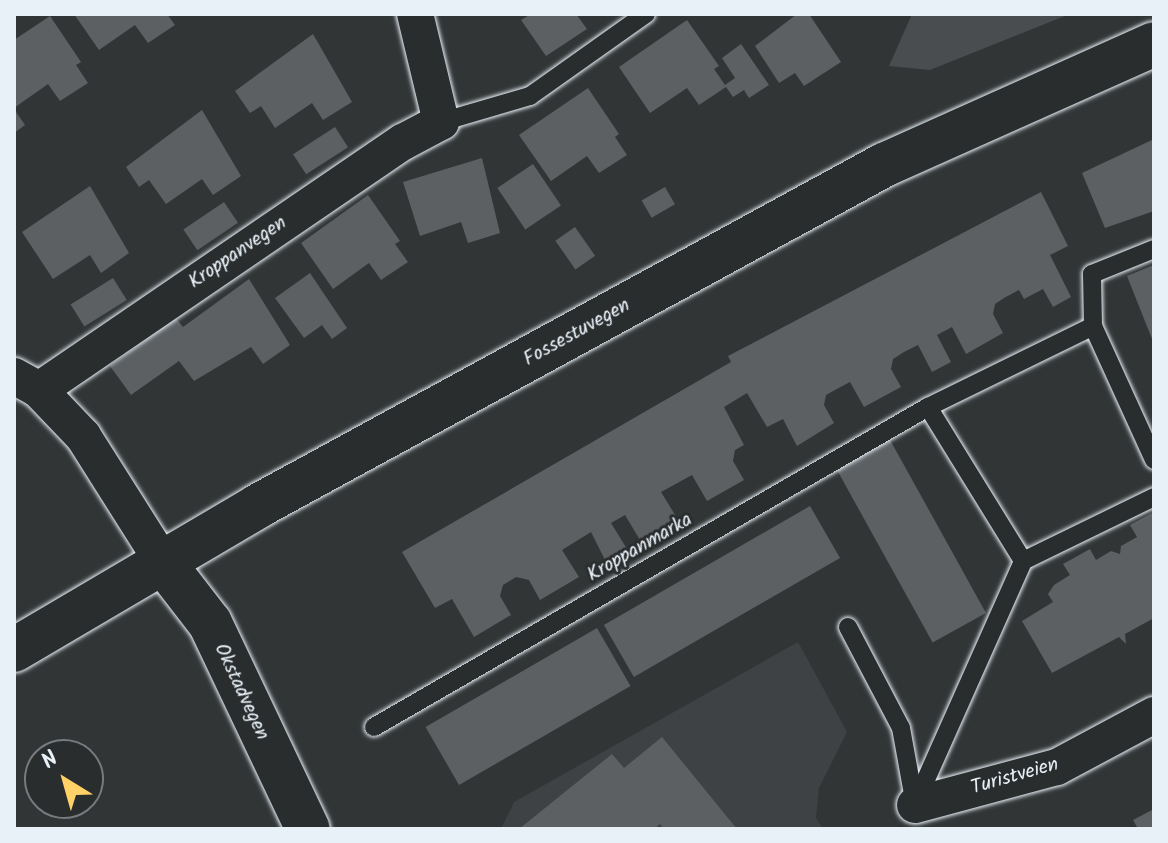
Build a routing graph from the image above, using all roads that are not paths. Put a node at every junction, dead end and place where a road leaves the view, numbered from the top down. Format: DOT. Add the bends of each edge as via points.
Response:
graph roads {
  1 [pos="415,14"];
  2 [pos="646,14"];
  3 [pos="1154,44"];
  4 [pos="441,122"];
  5 [pos="1154,249"];
  6 [pos="1093,326"];
  7 [pos="26,383"];
  8 [pos="928,407"];
  9 [pos="1154,460"];
  10 [pos="1154,497"];
  11 [pos="162,561"];
  12 [pos="1023,561"];
  13 [pos="848,627"];
  14 [pos="14,650"];
  15 [pos="1154,715"];
  16 [pos="374,727"];
  17 [pos="915,805"];
  18 [pos="308,829"];
  1 -- 4 [label="street"];
  2 -- 4 [label="lane, Kroppanvegen" via="530,96"];
  3 -- 11 [label="street, Fossestuvegen" via="884,165"];
  4 -- 7 [label="street, Kroppanvegen"];
  5 -- 6 [label="lane" via="1092,274"];
  6 -- 8 [label="lane, Kroppanmarka"];
  6 -- 9 [label="lane"];
  7 -- 11 [label="street, Kroppanvegen" via="83,436"];
  8 -- 12 [label="lane"];
  8 -- 16 [label="lane, Kroppanmarka"];
  10 -- 12 [label="lane"];
  11 -- 14 [label="street, Fossestuvegen"];
  11 -- 18 [label="street, Okstadvegen" via="210,623"];
  12 -- 17 [label="lane"];
  13 -- 17 [label="lane" via="901,728"];
  15 -- 17 [label="street, Turistveien" via="1057,767"];
}
